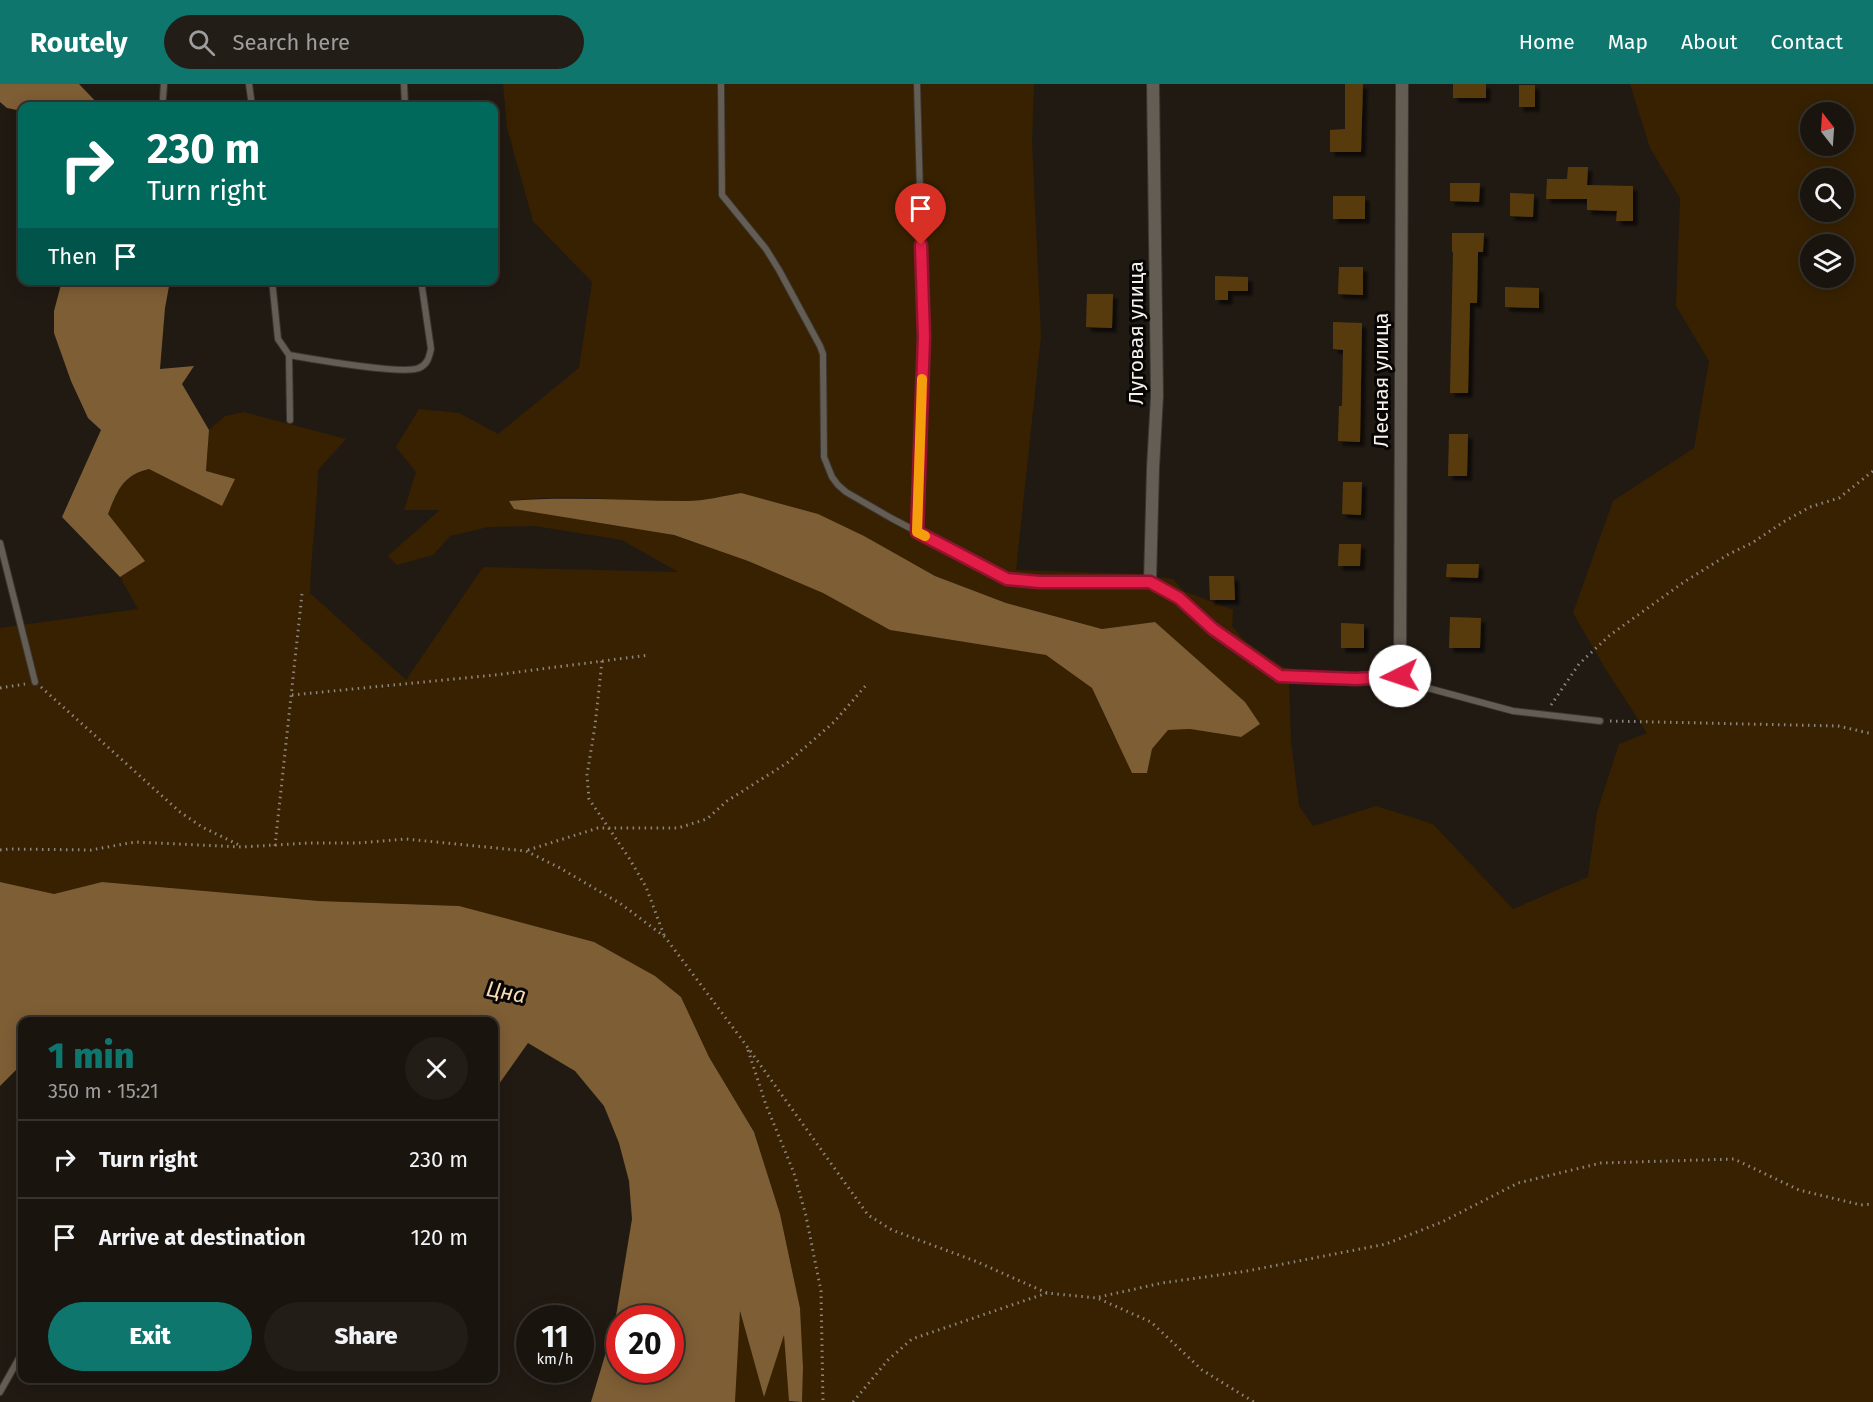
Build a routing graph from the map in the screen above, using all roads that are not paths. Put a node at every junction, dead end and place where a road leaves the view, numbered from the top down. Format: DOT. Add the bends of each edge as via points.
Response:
graph roads {
  1 [pos="164,84"];
  2 [pos="249,84"];
  3 [pos="404,84"];
  4 [pos="721,84"];
  5 [pos="917,84"];
  6 [pos="1153,84"];
  7 [pos="1402,84"];
  8 [pos="163,98"];
  9 [pos="251,102"];
  10 [pos="405,102"];
  11 [pos="273,285"];
  12 [pos="422,285"];
  13 [pos="289,355"];
  14 [pos="290,420"];
  15 [pos="917,532"];
  16 [pos="0,543"];
  17 [pos="1150,582"];
  18 [pos="1400,676"];
  19 [pos="35,682"];
  20 [pos="1600,720"];
  21 [pos="18,1360"];
  22 [pos="0,1392"];
  1 -- 8 [label="lane"];
  2 -- 9 [label="lane"];
  3 -- 10 [label="lane"];
  4 -- 15 [label="lane" via="722,195 766,249 820,345 827,468 846,492"];
  5 -- 15 [label="lane" via="924,337"];
  6 -- 17 [label="street, Луговая улица" via="1157,396"];
  7 -- 18 [label="street, Лесная улица"];
  11 -- 13 [label="lane" via="278,339"];
  12 -- 13 [label="lane" via="430,349 425,365 412,370"];
  13 -- 14 [label="lane"];
  15 -- 17 [label="lane" via="1007,579"];
  16 -- 19 [label="lane"];
  17 -- 18 [label="lane" via="1179,598 1213,629 1280,676"];
  18 -- 20 [label="lane" via="1424,687 1513,711"];
  21 -- 22 [label="lane"];
}
